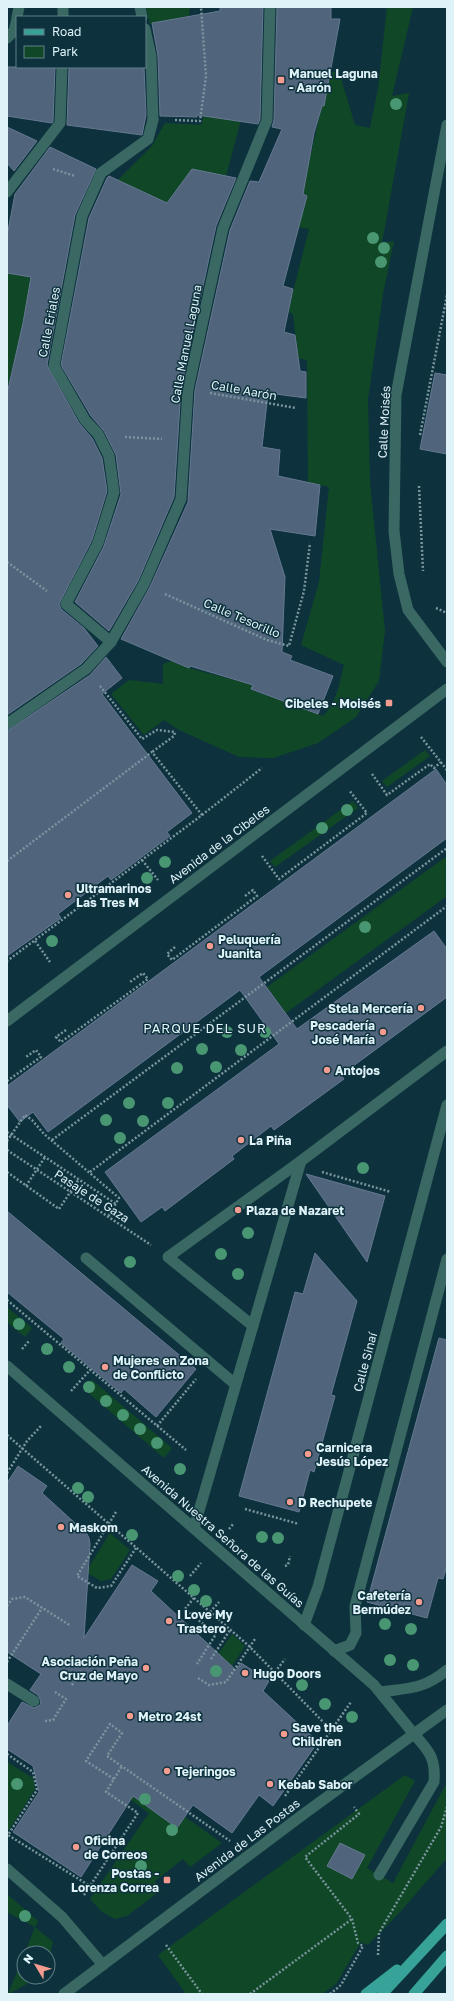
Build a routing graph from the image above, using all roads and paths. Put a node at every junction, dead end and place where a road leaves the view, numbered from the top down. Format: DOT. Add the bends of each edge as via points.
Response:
graph roads {
  1 [pos="201,7"];
  2 [pos="270,7"];
  3 [pos="16,20"];
  4 [pos="146,34"];
  5 [pos="10,35"];
  6 [pos="62,68"];
  7 [pos="196,122"];
  8 [pos="447,125"];
  9 [pos="30,161"];
  10 [pos="97,182"];
  11 [pos="7,192"];
  12 [pos="447,295"];
  13 [pos="188,389"];
  14 [pos="296,408"];
  15 [pos="120,436"];
  16 [pos="169,440"];
  17 [pos="418,441"];
  18 [pos="419,481"];
  19 [pos="310,543"];
  20 [pos="7,562"];
  21 [pos="423,576"];
  22 [pos="158,591"];
  23 [pos="66,604"];
  24 [pos="433,605"];
  25 [pos="447,613"];
  26 [pos="111,642"];
  27 [pos="447,662"];
  28 [pos="95,680"];
  29 [pos="447,689"];
  30 [pos="7,724"];
  31 [pos="422,737"];
  32 [pos="152,752"];
  33 [pos="441,762"];
  34 [pos="262,768"];
  35 [pos="447,770"];
  36 [pos="372,774"];
  37 [pos="349,789"];
  38 [pos="202,815"];
  39 [pos="447,848"];
  40 [pos="261,855"];
  41 [pos="142,860"];
  42 [pos="7,861"];
  43 [pos="160,882"];
  44 [pos="245,896"];
  45 [pos="447,906"];
  46 [pos="35,941"];
  47 [pos="175,948"];
  48 [pos="41,950"];
  49 [pos="7,961"];
  50 [pos="130,982"];
  51 [pos="7,1021"];
  52 [pos="66,1030"];
  53 [pos="447,1051"];
  54 [pos="26,1056"];
  55 [pos="7,1081"];
  56 [pos="447,1105"];
  57 [pos="7,1132"];
  58 [pos="11,1135"];
  59 [pos="52,1140"];
  60 [pos="7,1141"];
  61 [pos="7,1150"];
  62 [pos="46,1157"];
  63 [pos="301,1161"];
  64 [pos="37,1170"];
  65 [pos="7,1172"];
  66 [pos="90,1172"];
  67 [pos="327,1175"];
  68 [pos="79,1179"];
  69 [pos="26,1186"];
  70 [pos="70,1192"];
  71 [pos="391,1192"];
  72 [pos="116,1204"];
  73 [pos="108,1218"];
  74 [pos="168,1257"];
  75 [pos="86,1258"];
  76 [pos="447,1259"];
  77 [pos="7,1300"];
  78 [pos="252,1326"];
  79 [pos="7,1366"];
  80 [pos="91,1369"];
  81 [pos="196,1378"];
  82 [pos="236,1384"];
  83 [pos="68,1395"];
  84 [pos="44,1422"];
  85 [pos="157,1426"];
  86 [pos="7,1435"];
  87 [pos="23,1449"];
  88 [pos="186,1450"];
  89 [pos="7,1473"];
  90 [pos="245,1509"];
  91 [pos="116,1512"];
  92 [pos="108,1523"];
  93 [pos="299,1524"];
  94 [pos="194,1528"];
  95 [pos="136,1548"];
  96 [pos="290,1556"];
  97 [pos="202,1561"];
  98 [pos="285,1566"];
  99 [pos="190,1576"];
  100 [pos="194,1598"];
  101 [pos="219,1602"];
  102 [pos="7,1606"];
  103 [pos="42,1608"];
  104 [pos="210,1612"];
  105 [pos="304,1625"];
  106 [pos="71,1626"];
  107 [pos="230,1630"];
  108 [pos="255,1639"];
  109 [pos="249,1646"];
  110 [pos="334,1651"];
  111 [pos="211,1659"];
  112 [pos="285,1659"];
  113 [pos="7,1662"];
  114 [pos="197,1664"];
  115 [pos="447,1670"];
  116 [pos="81,1672"];
  117 [pos="275,1672"];
  118 [pos="198,1678"];
  119 [pos="7,1684"];
  120 [pos="72,1685"];
  121 [pos="381,1692"];
  122 [pos="34,1701"];
  123 [pos="351,1702"];
  124 [pos="447,1710"];
  125 [pos="332,1731"];
  126 [pos="413,1733"];
  127 [pos="7,1754"];
  128 [pos="122,1766"];
  129 [pos="114,1779"];
  130 [pos="285,1796"];
  131 [pos="360,1802"];
  132 [pos="447,1807"];
  133 [pos="234,1844"];
  134 [pos="7,1869"];
  135 [pos="379,1875"];
  136 [pos="90,1886"];
  137 [pos="84,1895"];
  138 [pos="352,1919"];
  139 [pos="447,1924"];
  140 [pos="165,1945"];
  141 [pos="426,1948"];
  142 [pos="378,1955"];
  143 [pos="447,1956"];
  144 [pos="103,1965"];
  145 [pos="64,1994"];
  146 [pos="202,1994"];
  147 [pos="250,1994"];
  148 [pos="330,1994"];
  149 [pos="366,1994"];
  150 [pos="382,1994"];
  151 [pos="414,1994"];
  1 -- 7 [label="path" via="206,76 200,122"];
  2 -- 13 [label="street, Calle Manuel Laguna" via="267,120 223,228"];
  3 -- 5 [label="street"];
  4 -- 10 [label="street, Calle Eriales" via="151,56 153,120 148,139 101,173"];
  6 -- 9 [label="street" via="60,122"];
  8 -- 27 [label="street, Calle Moisés" via="396,395 394,530 399,574 408,610"];
  9 -- 10 [label="path"];
  9 -- 11 [label="street"];
  10 -- 23 [label="street, Calle Eriales" via="82,216 54,366 85,420 98,434 109,456 114,492 98,543"];
  12 -- 17 [label="path"];
  13 -- 14 [label="path, Calle Aarón"];
  13 -- 26 [label="street, Calle Manuel Laguna" via="180,499 144,584"];
  15 -- 16 [label="path"];
  18 -- 21 [label="path"];
  19 -- 22 [label="path, Calle Tesorillo" via="304,591 289,646 267,640"];
  20 -- 23 [label="path"];
  23 -- 26 [label="street"];
  24 -- 25 [label="path"];
  26 -- 30 [label="street, Calle Manuel Laguna" via="86,668"];
  28 -- 32 [label="path" via="142,739 157,730 175,732 174,736"];
  29 -- 51 [label="street, Avenida de la Cibeles"];
  31 -- 33 [label="path"];
  32 -- 38 [label="path"];
  32 -- 42 [label="path"];
  33 -- 35 [label="path"];
  33 -- 36 [label="path" via="434,768 430,764 387,795"];
  34 -- 38 [label="path"];
  37 -- 40 [label="path" via="367,813 361,818 279,878"];
  38 -- 41 [label="path"];
  39 -- 59 [label="path"];
  41 -- 43 [label="path"];
  41 -- 46 [label="path"];
  44 -- 47 [label="path" via="253,890 257,896 172,960 167,954"];
  45 -- 66 [label="path"];
  46 -- 48 [label="path"];
  46 -- 49 [label="path"];
  50 -- 52 [label="path" via="143,973 148,979 61,1042 56,1037"];
  53 -- 63 [label="street"];
  54 -- 55 [label="path" via="36,1050 41,1057"];
  56 -- 105 [label="street, Calle Sinaí" via="318,1587"];
  57 -- 58 [label="path"];
  58 -- 59 [label="path" via="25,1115"];
  58 -- 60 [label="path"];
  58 -- 62 [label="path"];
  59 -- 66 [label="path"];
  61 -- 64 [label="path, Pasaje de Gaza"];
  62 -- 64 [label="path"];
  62 -- 68 [label="path"];
  63 -- 74 [label="street"];
  63 -- 78 [label="street"];
  64 -- 69 [label="path"];
  64 -- 70 [label="path, Pasaje de Gaza"];
  65 -- 69 [label="path"];
  66 -- 72 [label="path" via="117,1195 119,1198"];
  67 -- 71 [label="path"];
  68 -- 70 [label="path"];
  68 -- 72 [label="path"];
  69 -- 70 [label="path" via="59,1209"];
  70 -- 73 [label="path, Pasaje de Gaza"];
  72 -- 73 [label="path"];
  73 -- 74 [label="path, Pasaje de Gaza"];
  74 -- 78 [label="street"];
  75 -- 82 [label="street"];
  76 -- 110 [label="street" via="355,1606 356,1633 350,1645"];
  77 -- 80 [label="path"];
  78 -- 82 [label="street"];
  79 -- 94 [label="street, Avenida Nuestra Señora de las Guías"];
  80 -- 83 [label="path"];
  80 -- 85 [label="path"];
  81 -- 85 [label="path"];
  82 -- 94 [label="street"];
  84 -- 87 [label="path"];
  85 -- 88 [label="path"];
  86 -- 87 [label="path"];
  87 -- 89 [label="path"];
  87 -- 92 [label="path"];
  90 -- 93 [label="path"];
  91 -- 92 [label="path"];
  92 -- 95 [label="path"];
  92 -- 95 [label="path" via="77,1576 97,1588 112,1586"];
  94 -- 105 [label="street, Avenida Nuestra Señora de las Guías"];
  95 -- 100 [label="path"];
  96 -- 98 [label="path"];
  97 -- 99 [label="path"];
  100 -- 104 [label="path"];
  100 -- 114 [label="path" via="185,1609 216,1634"];
  101 -- 104 [label="path"];
  102 -- 103 [label="path" via="12,1600 25,1597"];
  103 -- 106 [label="path"];
  103 -- 113 [label="path"];
  104 -- 107 [label="path"];
  105 -- 110 [label="street, Avenida Nuestra Señora de las Guías"];
  107 -- 109 [label="path"];
  107 -- 111 [label="path"];
  108 -- 109 [label="path"];
  109 -- 117 [label="path"];
  109 -- 118 [label="path" via="226,1682 209,1685"];
  110 -- 121 [label="street, Avenida Nuestra Señora de las Guías"];
  112 -- 117 [label="path"];
  115 -- 121 [label="street" via="421,1687"];
  116 -- 120 [label="path"];
  117 -- 125 [label="path"];
  119 -- 122 [label="street"];
  121 -- 126 [label="street, Avenida Nuestra Señora de las Guías"];
  123 -- 125 [label="path" via="337,1719"];
  124 -- 126 [label="street, Avenida de Las Postas"];
  125 -- 130 [label="path"];
  126 -- 135 [label="street, Avenida Nuestra Señora de las Guías" via="433,1758 434,1782"];
  126 -- 144 [label="street, Avenida de Las Postas"];
  127 -- 136 [label="path" via="33,1772 37,1790 8,1835"];
  128 -- 129 [label="path"];
  128 -- 129 [label="path" via="107,1756 122,1733 110,1724 86,1760"];
  128 -- 133 [label="path"];
  129 -- 136 [label="path" via="106,1792 138,1813"];
  131 -- 138 [label="path" via="353,1807 359,1814 305,1857"];
  132 -- 142 [label="path" via="441,1827 379,1933"];
  134 -- 144 [label="street" via="62,1917"];
  136 -- 137 [label="path"];
  138 -- 147 [label="path"];
  138 -- 148 [label="path" via="358,1943 363,1946 341,1985"];
  139 -- 141 [label="main road"];
  140 -- 146 [label="path"];
  141 -- 149 [label="main road"];
  141 -- 150 [label="main road"];
  143 -- 151 [label="main road"];
  144 -- 145 [label="street, Avenida de Las Postas"];
}
